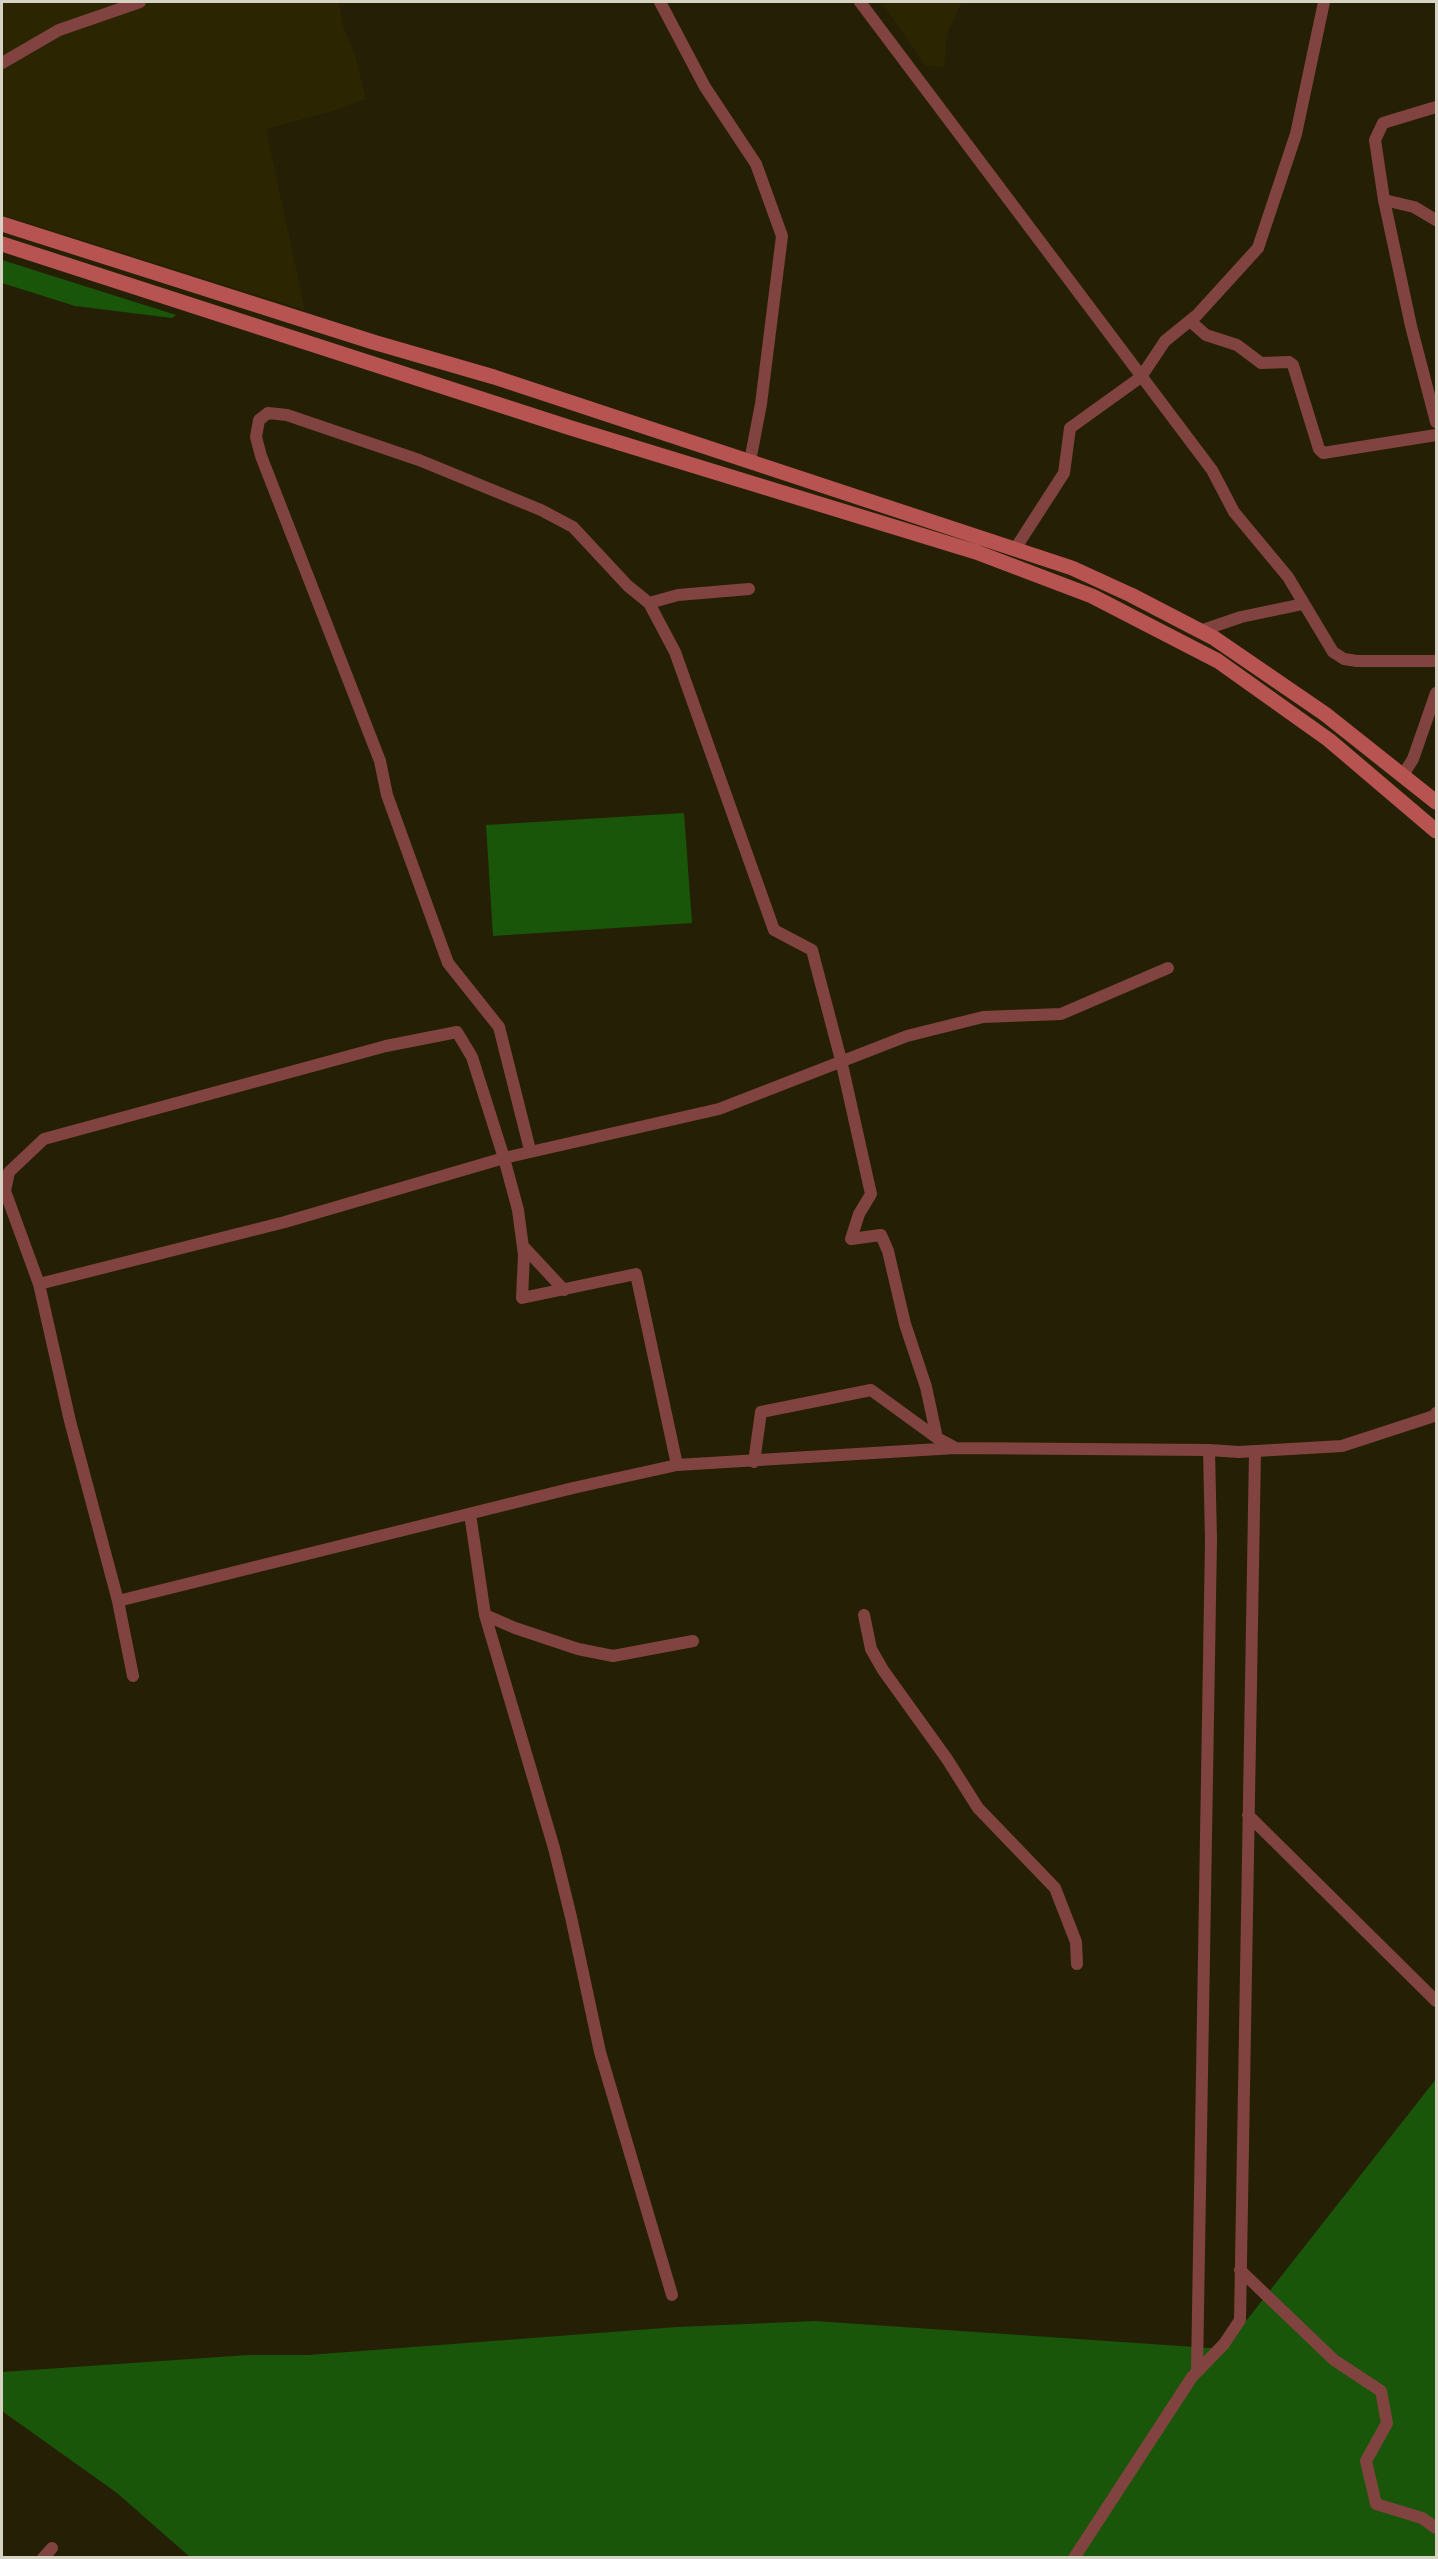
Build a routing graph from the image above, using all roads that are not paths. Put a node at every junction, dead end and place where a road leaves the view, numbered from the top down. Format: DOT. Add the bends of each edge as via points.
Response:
graph roads {
  1 [pos="140,2"];
  2 [pos="660,2"];
  3 [pos="860,2"];
  4 [pos="1324,2"];
  5 [pos="2,63"];
  6 [pos="1437,107"];
  7 [pos="1384,200"];
  8 [pos="1437,220"];
  9 [pos="2,225"];
  10 [pos="2,244"];
  11 [pos="1190,321"];
  12 [pos="1141,377"];
  13 [pos="599,413"];
  14 [pos="1437,422"];
  15 [pos="649,429"];
  16 [pos="595,434"];
  17 [pos="1437,435"];
  18 [pos="644,450"];
  19 [pos="750,461"];
  20 [pos="767,465"];
  21 [pos="760,486"];
  22 [pos="1015,549"];
  23 [pos="749,589"];
  24 [pos="649,603"];
  25 [pos="1303,604"];
  26 [pos="1200,631"];
  27 [pos="1437,661"];
  28 [pos="1437,693"];
  29 [pos="1403,775"];
  30 [pos="1437,802"];
  31 [pos="1437,831"];
  32 [pos="1168,968"];
  33 [pos="841,1060"];
  34 [pos="530,1150"];
  35 [pos="504,1158"];
  36 [pos="3,1191"];
  37 [pos="523,1246"];
  38 [pos="39,1284"];
  39 [pos="564,1290"];
  40 [pos="1437,1413"];
  41 [pos="938,1438"];
  42 [pos="955,1448"];
  43 [pos="1209,1450"];
  44 [pos="1255,1451"];
  45 [pos="754,1462"];
  46 [pos="677,1465"];
  47 [pos="470,1514"];
  48 [pos="118,1601"];
  49 [pos="485,1615"];
  50 [pos="864,1615"];
  51 [pos="693,1641"];
  52 [pos="133,1676"];
  53 [pos="1248,1815"];
  54 [pos="1077,1964"];
  55 [pos="1437,2001"];
  56 [pos="1240,2270"];
  57 [pos="672,2295"];
  58 [pos="1197,2370"];
  59 [pos="1437,2528"];
  60 [pos="52,2548"];
  61 [pos="43,2558"];
  62 [pos="1074,2558"];
  1 -- 5 [label="street" via="59,30"];
  2 -- 19 [label="street" via="705,87 756,164 782,236"];
  3 -- 12 [label="street"];
  4 -- 11 [label="street" via="1296,134 1258,248"];
  6 -- 7 [label="street" via="1379,126 1375,140"];
  7 -- 8 [label="street" via="1414,207"];
  7 -- 14 [label="street"];
  9 -- 13 [label="main road"];
  10 -- 16 [label="main road"];
  11 -- 12 [label="street" via="1166,341"];
  11 -- 17 [label="street" via="1206,335 1237,345 1261,363 1293,365 1323,453"];
  12 -- 22 [label="street" via="1070,428 1064,473"];
  12 -- 25 [label="street" via="1212,470 1234,512 1288,577"];
  13 -- 15 [label="main road"];
  13 -- 16 [label="main road" via="591,415"];
  15 -- 18 [label="main road" via="652,443"];
  15 -- 19 [label="main road"];
  16 -- 18 [label="main road"];
  18 -- 21 [label="main road"];
  19 -- 20 [label="main road"];
  20 -- 21 [label="main road"];
  20 -- 22 [label="main road"];
  21 -- 31 [label="main road" via="976,552 1092,596 1218,662 1329,740"];
  22 -- 26 [label="main road" via="1072,568"];
  23 -- 24 [label="street" via="678,595"];
  24 -- 33 [label="street" via="675,652 774,930 812,950"];
  24 -- 34 [label="street" via="573,527 541,510 419,460 287,415 268,413 259,420 258,447 376,751 387,795 448,963 499,1027"];
  25 -- 26 [label="street" via="1241,617"];
  25 -- 27 [label="street" via="1333,652 1344,659"];
  26 -- 29 [label="main road" via="1325,714"];
  28 -- 29 [label="street" via="1413,759"];
  29 -- 30 [label="main road"];
  32 -- 33 [label="street" via="1061,1014 983,1017 906,1036"];
  33 -- 34 [label="street" via="719,1109"];
  33 -- 41 [label="street" via="871,1194 851,1239 881,1236"];
  34 -- 35 [label="street"];
  35 -- 36 [label="street" via="472,1057 457,1032 386,1047 44,1139 9,1172"];
  35 -- 37 [label="street"];
  35 -- 38 [label="street" via="285,1222"];
  36 -- 38 [label="street"];
  37 -- 39 [label="street"];
  37 -- 39 [label="street" via="522,1298"];
  38 -- 48 [label="street" via="70,1421"];
  39 -- 46 [label="street" via="636,1274"];
  40 -- 44 [label="street" via="1342,1446"];
  41 -- 42 [label="street"];
  41 -- 45 [label="street" via="871,1390 761,1412"];
  42 -- 43 [label="street"];
  42 -- 45 [label="street"];
  43 -- 44 [label="street"];
  43 -- 58 [label="street" via="1211,1540"];
  44 -- 53 [label="street"];
  45 -- 46 [label="street"];
  46 -- 47 [label="street"];
  47 -- 48 [label="street"];
  47 -- 49 [label="street"];
  48 -- 52 [label="street"];
  49 -- 51 [label="street" via="557,1642 613,1656"];
  49 -- 57 [label="street" via="554,1848 600,2052"];
  50 -- 54 [label="street" via="871,1649 978,1809 1055,1888 1076,1942"];
  53 -- 55 [label="street"];
  53 -- 56 [label="street"];
  56 -- 58 [label="street" via="1240,2320 1224,2344"];
  56 -- 59 [label="street" via="1334,2360 1381,2391 1387,2423 1366,2461 1376,2504 1422,2518"];
  58 -- 62 [label="street"];
  60 -- 61 [label="street"];
}
